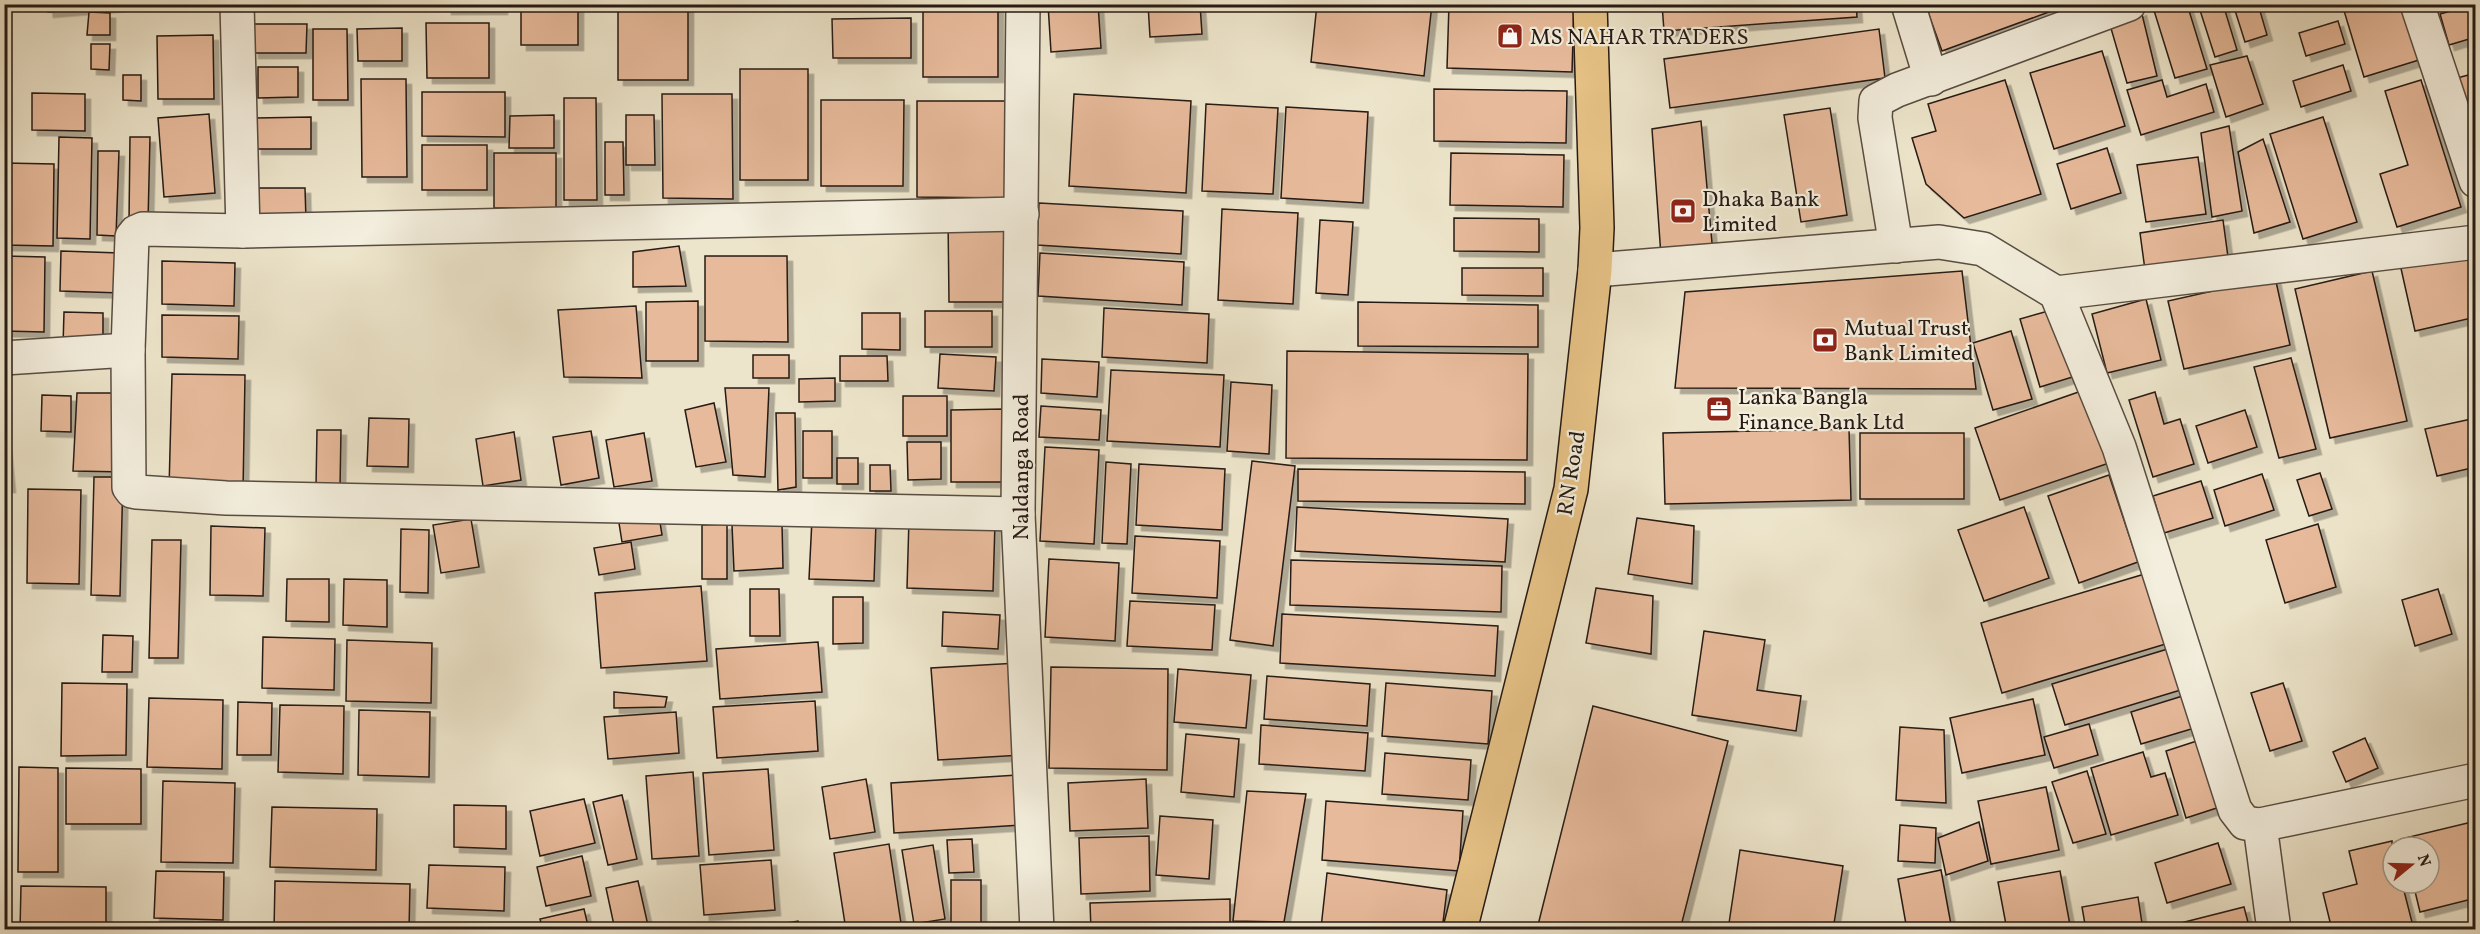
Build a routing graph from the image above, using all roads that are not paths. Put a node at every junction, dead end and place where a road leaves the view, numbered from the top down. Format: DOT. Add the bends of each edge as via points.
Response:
graph roads {
  1 [pos="237,4"];
  2 [pos="1023,4"];
  3 [pos="1590,4"];
  4 [pos="1908,4"];
  5 [pos="2129,4"];
  6 [pos="2417,4"];
  7 [pos="1931,79"];
  8 [pos="2475,182"];
  9 [pos="1022,214"];
  10 [pos="243,231"];
  11 [pos="2475,242"];
  12 [pos="1896,246"];
  13 [pos="1595,270"];
  14 [pos="2056,293"];
  15 [pos="128,350"];
  16 [pos="4,358"];
  17 [pos="1018,514"];
  18 [pos="2475,780"];
  19 [pos="2260,825"];
  20 [pos="1037,930"];
  21 [pos="1460,930"];
  22 [pos="2274,930"];
  1 -- 10 [label="street"];
  2 -- 9 [label="street, Naldanga Road"];
  3 -- 13 [label="highway, RN Road"];
  4 -- 7 [label="street"];
  5 -- 7 [label="street"];
  6 -- 8 [label="street"];
  7 -- 12 [label="street" via="1876,101 1875,118"];
  9 -- 10 [label="street"];
  9 -- 17 [label="street, Naldanga Road"];
  10 -- 15 [label="street" via="136,232 132,237"];
  11 -- 14 [label="street"];
  12 -- 13 [label="street"];
  12 -- 14 [label="street" via="1939,242 1983,249"];
  13 -- 21 [label="highway, RN Road" via="1571,489"];
  14 -- 19 [label="street" via="2119,447 2235,810 2245,823"];
  15 -- 16 [label="street"];
  15 -- 17 [label="street" via="129,487 137,492 238,498"];
  17 -- 20 [label="street, Naldanga Road"];
  18 -- 19 [label="street"];
  19 -- 22 [label="street"];
}
